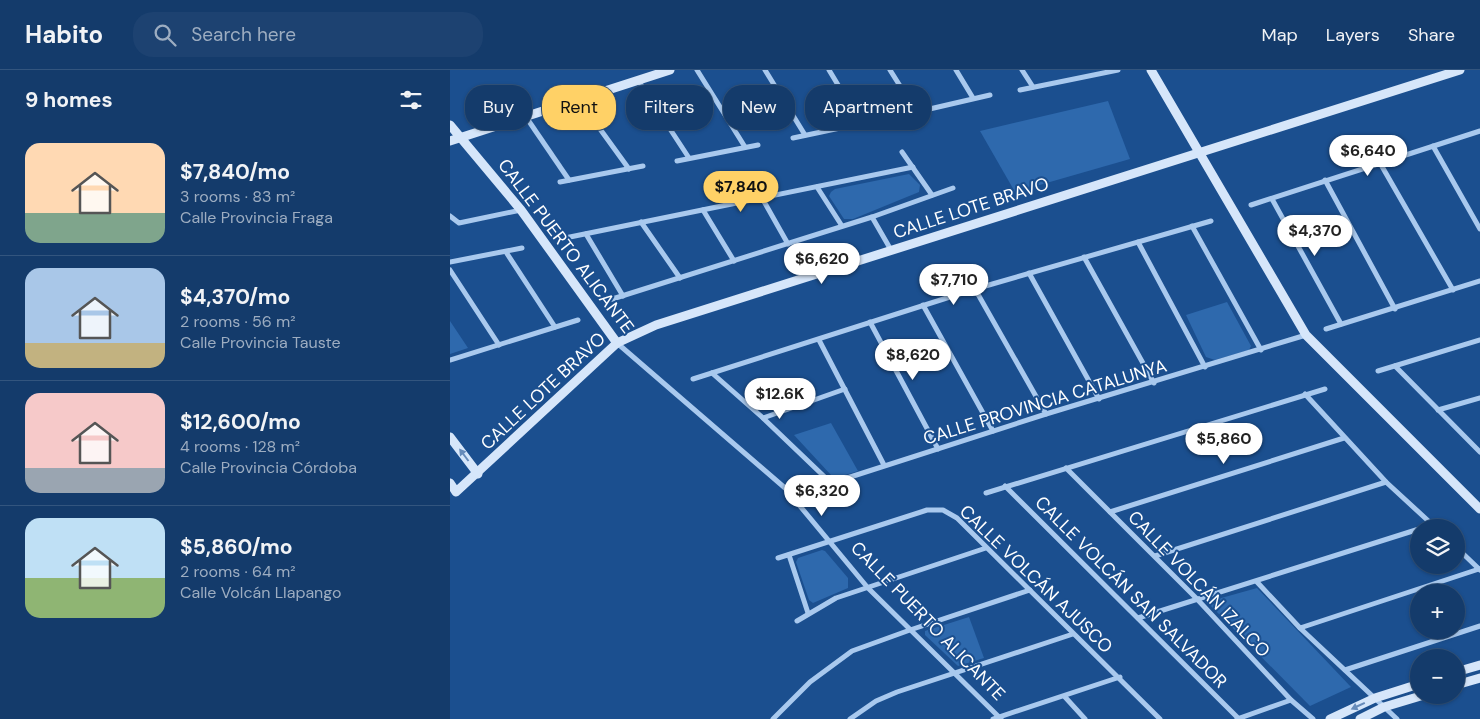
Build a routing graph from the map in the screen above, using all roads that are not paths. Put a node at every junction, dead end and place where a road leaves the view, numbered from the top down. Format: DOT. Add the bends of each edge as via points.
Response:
graph roads {
  1 [pos="670,70"];
  2 [pos="697,70"];
  3 [pos="765,70"];
  4 [pos="829,70"];
  5 [pos="890,70"];
  6 [pos="956,70"];
  7 [pos="1022,70"];
  8 [pos="1118,70"];
  9 [pos="1151,70"];
  10 [pos="1460,70"];
  11 [pos="638,80"];
  12 [pos="838,85"];
  13 [pos="899,85"];
  14 [pos="616,87"];
  15 [pos="1033,87"];
  16 [pos="1020,90"];
  17 [pos="990,95"];
  18 [pos="973,98"];
  19 [pos="931,109"];
  20 [pos="450,125"];
  21 [pos="532,126"];
  22 [pos="486,130"];
  23 [pos="601,130"];
  24 [pos="828,130"];
  25 [pos="1480,132"];
  26 [pos="805,135"];
  27 [pos="461,138"];
  28 [pos="792,138"];
  29 [pos="450,141"];
  30 [pos="758,145"];
  31 [pos="1432,146"];
  32 [pos="745,147"];
  33 [pos="902,152"];
  34 [pos="1199,153"];
  35 [pos="689,158"];
  36 [pos="677,161"];
  37 [pos="1380,163"];
  38 [pos="643,166"];
  39 [pos="913,167"];
  40 [pos="629,169"];
  41 [pos="569,180"];
  42 [pos="1325,180"];
  43 [pos="560,182"];
  44 [pos="817,187"];
  45 [pos="953,188"];
  46 [pos="932,195"];
  47 [pos="762,198"];
  48 [pos="1272,199"];
  49 [pos="1251,205"];
  50 [pos="521,210"];
  51 [pos="703,210"];
  52 [pos="450,216"];
  53 [pos="872,217"];
  54 [pos="1211,221"];
  55 [pos="641,222"];
  56 [pos="842,226"];
  57 [pos="1192,226"];
  58 [pos="1480,229"];
  59 [pos="586,234"];
  60 [pos="565,238"];
  61 [pos="1138,242"];
  62 [pos="788,244"];
  63 [pos="522,248"];
  64 [pos="891,250"];
  65 [pos="506,252"];
  66 [pos="1084,257"];
  67 [pos="734,261"];
  68 [pos="450,262"];
  69 [pos="450,270"];
  70 [pos="1029,273"];
  71 [pos="680,278"];
  72 [pos="1480,281"];
  73 [pos="975,289"];
  74 [pos="1453,290"];
  75 [pos="623,296"];
  76 [pos="606,301"];
  77 [pos="923,305"];
  78 [pos="1395,309"];
  79 [pos="578,320"];
  80 [pos="870,322"];
  81 [pos="1341,324"];
  82 [pos="555,327"];
  83 [pos="1326,329"];
  84 [pos="1306,336"];
  85 [pos="818,340"];
  86 [pos="1480,340"];
  87 [pos="617,343"];
  88 [pos="499,345"];
  89 [pos="1261,350"];
  90 [pos="450,360"];
  91 [pos="1395,366"];
  92 [pos="1205,367"];
  93 [pos="1378,371"];
  94 [pos="712,373"];
  95 [pos="693,379"];
  96 [pos="1154,383"];
  97 [pos="845,389"];
  98 [pos="1325,389"];
  99 [pos="1305,394"];
  100 [pos="1480,398"];
  101 [pos="1099,399"];
  102 [pos="1438,410"];
  103 [pos="1046,414"];
  104 [pos="763,418"];
  105 [pos="993,431"];
  106 [pos="450,437"];
  107 [pos="1344,438"];
  108 [pos="938,449"];
  109 [pos="1480,452"];
  110 [pos="884,465"];
  111 [pos="1066,468"];
  112 [pos="478,474"];
  113 [pos="1386,482"];
  114 [pos="450,483"];
  115 [pos="832,484"];
  116 [pos="1005,486"];
  117 [pos="816,488"];
  118 [pos="453,494"];
  119 [pos="986,494"];
  120 [pos="1480,510"];
  121 [pos="1110,512"];
  122 [pos="1427,519"];
  123 [pos="1410,532"];
  124 [pos="829,542"];
  125 [pos="986,548"];
  126 [pos="789,555"];
  127 [pos="1155,556"];
  128 [pos="1465,556"];
  129 [pos="778,558"];
  130 [pos="1479,570"];
  131 [pos="1257,582"];
  132 [pos="868,588"];
  133 [pos="1030,590"];
  134 [pos="1197,599"];
  135 [pos="808,613"];
  136 [pos="1138,618"];
  137 [pos="797,621"];
  138 [pos="1480,626"];
  139 [pos="1300,628"];
  140 [pos="910,630"];
  141 [pos="1073,634"];
  142 [pos="1480,664"];
  143 [pos="1465,669"];
  144 [pos="1345,670"];
  145 [pos="954,673"];
  146 [pos="1120,678"];
  147 [pos="1480,678"];
  148 [pos="1465,682"];
  149 [pos="1410,687"];
  150 [pos="1065,697"];
  151 [pos="1376,698"];
  152 [pos="1410,699"];
  153 [pos="1291,700"];
  154 [pos="1384,707"];
  155 [pos="1000,718"];
  156 [pos="772,719"];
  157 [pos="850,719"];
  158 [pos="993,719"];
  159 [pos="1085,719"];
  160 [pos="1160,719"];
  161 [pos="1237,719"];
  162 [pos="1313,719"];
  163 [pos="1330,719"];
  164 [pos="1360,719"];
  165 [pos="1397,719"];
  1 -- 11 [label="street"];
  2 -- 32 [label="street"];
  3 -- 26 [label="street"];
  4 -- 12 [label="street"];
  5 -- 13 [label="street"];
  6 -- 18 [label="street"];
  7 -- 15 [label="street"];
  8 -- 15 [label="street"];
  9 -- 34 [label="street"];
  10 -- 34 [label="street, CALLE LOTE BRAVO"];
  11 -- 14 [label="street"];
  11 -- 35 [label="street"];
  15 -- 16 [label="street"];
  17 -- 18 [label="street"];
  18 -- 19 [label="street"];
  20 -- 27 [label="street, CALLE PUERTO ALICANTE"];
  21 -- 41 [label="street"];
  22 -- 27 [label="street"];
  23 -- 40 [label="street"];
  24 -- 26 [label="street"];
  25 -- 31 [label="street"];
  26 -- 28 [label="street"];
  27 -- 29 [label="street"];
  27 -- 50 [label="street, CALLE PUERTO ALICANTE"];
  30 -- 32 [label="street"];
  31 -- 37 [label="street"];
  31 -- 58 [label="street"];
  32 -- 35 [label="street"];
  33 -- 39 [label="street"];
  34 -- 64 [label="street, CALLE LOTE BRAVO"];
  34 -- 84 [label="street"];
  35 -- 36 [label="street"];
  37 -- 42 [label="street"];
  37 -- 74 [label="street"];
  38 -- 40 [label="street"];
  39 -- 44 [label="street"];
  39 -- 46 [label="street"];
  40 -- 41 [label="street"];
  41 -- 43 [label="street"];
  42 -- 48 [label="street"];
  42 -- 78 [label="street"];
  44 -- 47 [label="street"];
  44 -- 56 [label="street"];
  45 -- 46 [label="street"];
  46 -- 53 [label="street"];
  47 -- 51 [label="street"];
  47 -- 62 [label="street"];
  48 -- 49 [label="street"];
  48 -- 81 [label="street"];
  50 -- 52 [label="street" via="464,222 455,221"];
  50 -- 87 [label="street, CALLE PUERTO ALICANTE"];
  51 -- 55 [label="street"];
  51 -- 67 [label="street"];
  53 -- 56 [label="street"];
  53 -- 64 [label="street"];
  54 -- 57 [label="street"];
  55 -- 59 [label="street"];
  55 -- 71 [label="street"];
  56 -- 62 [label="street"];
  57 -- 61 [label="street"];
  57 -- 89 [label="street"];
  59 -- 60 [label="street"];
  59 -- 75 [label="street"];
  61 -- 66 [label="street"];
  61 -- 92 [label="street"];
  62 -- 67 [label="street"];
  63 -- 65 [label="street"];
  64 -- 87 [label="street, CALLE LOTE BRAVO" via="656,325"];
  65 -- 68 [label="street"];
  65 -- 82 [label="street"];
  66 -- 70 [label="street"];
  66 -- 96 [label="street"];
  67 -- 71 [label="street"];
  69 -- 88 [label="street"];
  70 -- 73 [label="street"];
  70 -- 101 [label="street"];
  71 -- 75 [label="street"];
  72 -- 74 [label="street"];
  73 -- 77 [label="street"];
  73 -- 103 [label="street"];
  74 -- 78 [label="street"];
  75 -- 76 [label="street"];
  77 -- 80 [label="street"];
  77 -- 105 [label="street"];
  78 -- 81 [label="street"];
  79 -- 82 [label="street"];
  80 -- 85 [label="street"];
  80 -- 108 [label="street"];
  81 -- 83 [label="street"];
  82 -- 88 [label="street"];
  84 -- 89 [label="street, CALLE PROVINCIA CATALUNYA"];
  84 -- 120 [label="street"];
  85 -- 94 [label="street"];
  85 -- 97 [label="street"];
  86 -- 91 [label="street"];
  87 -- 112 [label="street, CALLE LOTE BRAVO"];
  87 -- 124 [label="street, CALLE PUERTO ALICANTE" via="785,488"];
  88 -- 90 [label="street"];
  89 -- 92 [label="street, CALLE PROVINCIA CATALUNYA"];
  91 -- 93 [label="street"];
  91 -- 102 [label="street"];
  92 -- 96 [label="street, CALLE PROVINCIA CATALUNYA"];
  94 -- 95 [label="street"];
  94 -- 104 [label="street"];
  96 -- 101 [label="street, CALLE PROVINCIA CATALUNYA"];
  97 -- 104 [label="street"];
  97 -- 110 [label="street"];
  98 -- 99 [label="street"];
  99 -- 107 [label="street"];
  99 -- 111 [label="street"];
  100 -- 102 [label="street"];
  101 -- 103 [label="street, CALLE PROVINCIA CATALUNYA"];
  102 -- 109 [label="street"];
  103 -- 105 [label="street, CALLE PROVINCIA CATALUNYA"];
  104 -- 115 [label="street"];
  105 -- 108 [label="street, CALLE PROVINCIA CATALUNYA"];
  112 -- 106 [label="street, one-way"];
  107 -- 113 [label="street"];
  107 -- 121 [label="street"];
  108 -- 110 [label="street, CALLE PROVINCIA CATALUNYA"];
  110 -- 115 [label="street, CALLE PROVINCIA CATALUNYA"];
  111 -- 116 [label="street"];
  111 -- 121 [label="street, CALLE VOLCÁN IZALCO"];
  112 -- 118 [label="street, CALLE LOTE BRAVO"];
  113 -- 122 [label="street"];
  113 -- 127 [label="street"];
  114 -- 118 [label="street"];
  115 -- 117 [label="street, CALLE PROVINCIA CATALUNYA"];
  116 -- 119 [label="street"];
  116 -- 136 [label="street, CALLE VOLCÁN SAN SALVADOR"];
  121 -- 127 [label="street, CALLE VOLCÁN IZALCO"];
  123 -- 131 [label="street"];
  124 -- 125 [label="street, CALLE VOLCÁN AJUSCO" via="935,509 952,514"];
  124 -- 126 [label="street, CALLE VOLCÁN AJUSCO"];
  124 -- 132 [label="street, CALLE PUERTO ALICANTE"];
  125 -- 132 [label="street"];
  125 -- 133 [label="street, CALLE VOLCÁN AJUSCO"];
  126 -- 129 [label="street, CALLE VOLCÁN AJUSCO"];
  126 -- 135 [label="street"];
  127 -- 134 [label="street, CALLE VOLCÁN IZALCO"];
  128 -- 130 [label="street"];
  130 -- 139 [label="street"];
  131 -- 134 [label="street"];
  131 -- 139 [label="street"];
  132 -- 135 [label="street" via="836,598"];
  132 -- 140 [label="street, CALLE PUERTO ALICANTE"];
  133 -- 140 [label="street"];
  133 -- 141 [label="street, CALLE VOLCÁN AJUSCO"];
  134 -- 136 [label="street"];
  134 -- 153 [label="street, CALLE VOLCÁN IZALCO"];
  135 -- 137 [label="street"];
  136 -- 161 [label="street, CALLE VOLCÁN SAN SALVADOR"];
  138 -- 144 [label="street"];
  139 -- 144 [label="street"];
  140 -- 145 [label="street, CALLE PUERTO ALICANTE"];
  140 -- 156 [label="street" via="869,644 836,661"];
  141 -- 145 [label="street"];
  141 -- 146 [label="street, CALLE VOLCÁN AJUSCO"];
  142 -- 143 [label="street"];
  144 -- 151 [label="street"];
  145 -- 155 [label="street, CALLE PUERTO ALICANTE"];
  145 -- 157 [label="street" via="876,701"];
  146 -- 150 [label="street"];
  146 -- 160 [label="street, CALLE VOLCÁN AJUSCO"];
  147 -- 148 [label="street"];
  149 -- 151 [label="street"];
  150 -- 155 [label="street"];
  150 -- 159 [label="street"];
  151 -- 154 [label="street"];
  151 -- 163 [label="street, one-way"];
  152 -- 154 [label="street"];
  153 -- 161 [label="street, CALLE VOLCÁN SAN SALVADOR"];
  153 -- 162 [label="street, CALLE VOLCÁN IZALCO"];
  154 -- 164 [label="street"];
  154 -- 165 [label="street"];
  155 -- 158 [label="street"];
}
